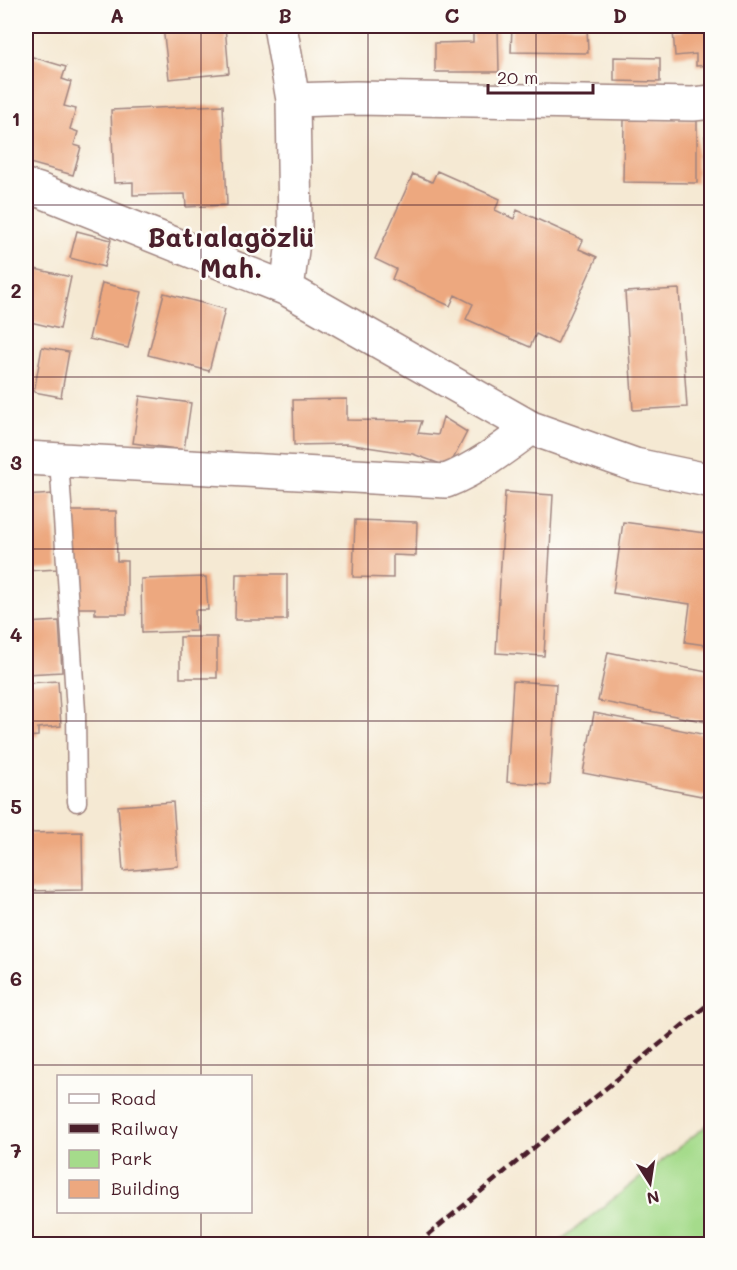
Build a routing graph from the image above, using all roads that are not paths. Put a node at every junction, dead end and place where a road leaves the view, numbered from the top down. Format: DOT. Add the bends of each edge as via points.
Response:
graph roads {
  1 [pos="280,26"];
  2 [pos="293,100"];
  3 [pos="711,102"];
  4 [pos="26,186"];
  5 [pos="287,289"];
  6 [pos="531,428"];
  7 [pos="26,458"];
  8 [pos="59,460"];
  9 [pos="711,481"];
  10 [pos="77,802"];
  1 -- 2 [label="street"];
  2 -- 3 [label="street"];
  2 -- 5 [label="street" via="295,226"];
  4 -- 5 [label="street"];
  5 -- 6 [label="street"];
  6 -- 8 [label="street" via="487,460 446,481"];
  6 -- 9 [label="street" via="634,465"];
  7 -- 8 [label="street"];
  8 -- 10 [label="lane" via="76,711"];
}
